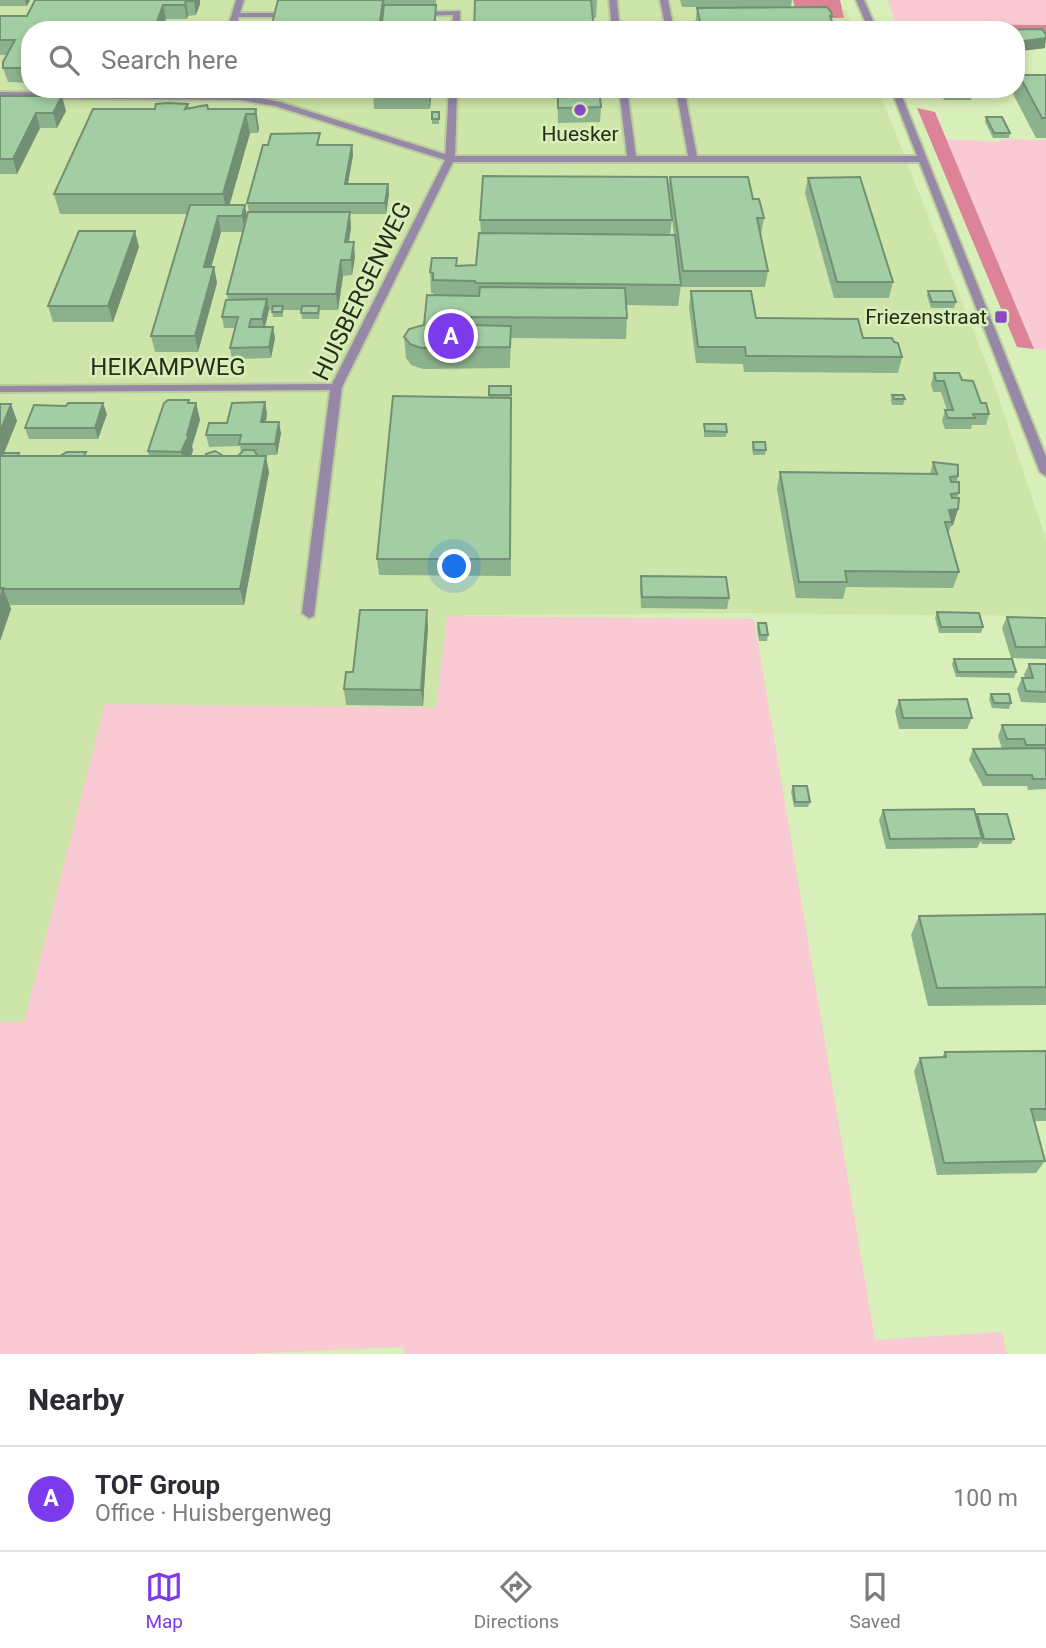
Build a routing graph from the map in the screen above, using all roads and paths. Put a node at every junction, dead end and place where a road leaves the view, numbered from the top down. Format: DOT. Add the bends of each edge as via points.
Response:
graph roads {
  1 [pos="240,0"];
  2 [pos="613,0"];
  3 [pos="664,0"];
  4 [pos="860,0"];
  5 [pos="402,14"];
  6 [pos="236,15"];
  7 [pos="305,15"];
  8 [pos="234,21"];
  9 [pos="457,21"];
  10 [pos="615,21"];
  11 [pos="668,21"];
  12 [pos="869,21"];
  13 [pos="0,95"];
  14 [pos="21,95"];
  15 [pos="245,98"];
  16 [pos="453,98"];
  17 [pos="624,98"];
  18 [pos="682,98"];
  19 [pos="898,98"];
  20 [pos="450,159"];
  21 [pos="693,159"];
  22 [pos="922,159"];
  23 [pos="632,160"];
  24 [pos="336,387"];
  25 [pos="0,389"];
  26 [pos="1046,472"];
  27 [pos="309,613"];
  1 -- 6 [label="street"];
  2 -- 10 [label="street"];
  3 -- 11 [label="street"];
  4 -- 12 [label="street"];
  5 -- 9 [label="street" via="457,13"];
  6 -- 7 [label="street"];
  6 -- 8 [label="street"];
  13 -- 14 [label="street"];
  15 -- 20 [label="street"];
  16 -- 20 [label="street"];
  17 -- 23 [label="street"];
  18 -- 21 [label="street"];
  19 -- 22 [label="street"];
  20 -- 23 [label="street"];
  20 -- 24 [label="street, HUISBERGENWEG"];
  21 -- 22 [label="street"];
  21 -- 23 [label="street"];
  22 -- 26 [label="street"];
  24 -- 25 [label="street, HEIKAMPWEG"];
  24 -- 27 [label="street, HUISBERGENWEG"];
}
